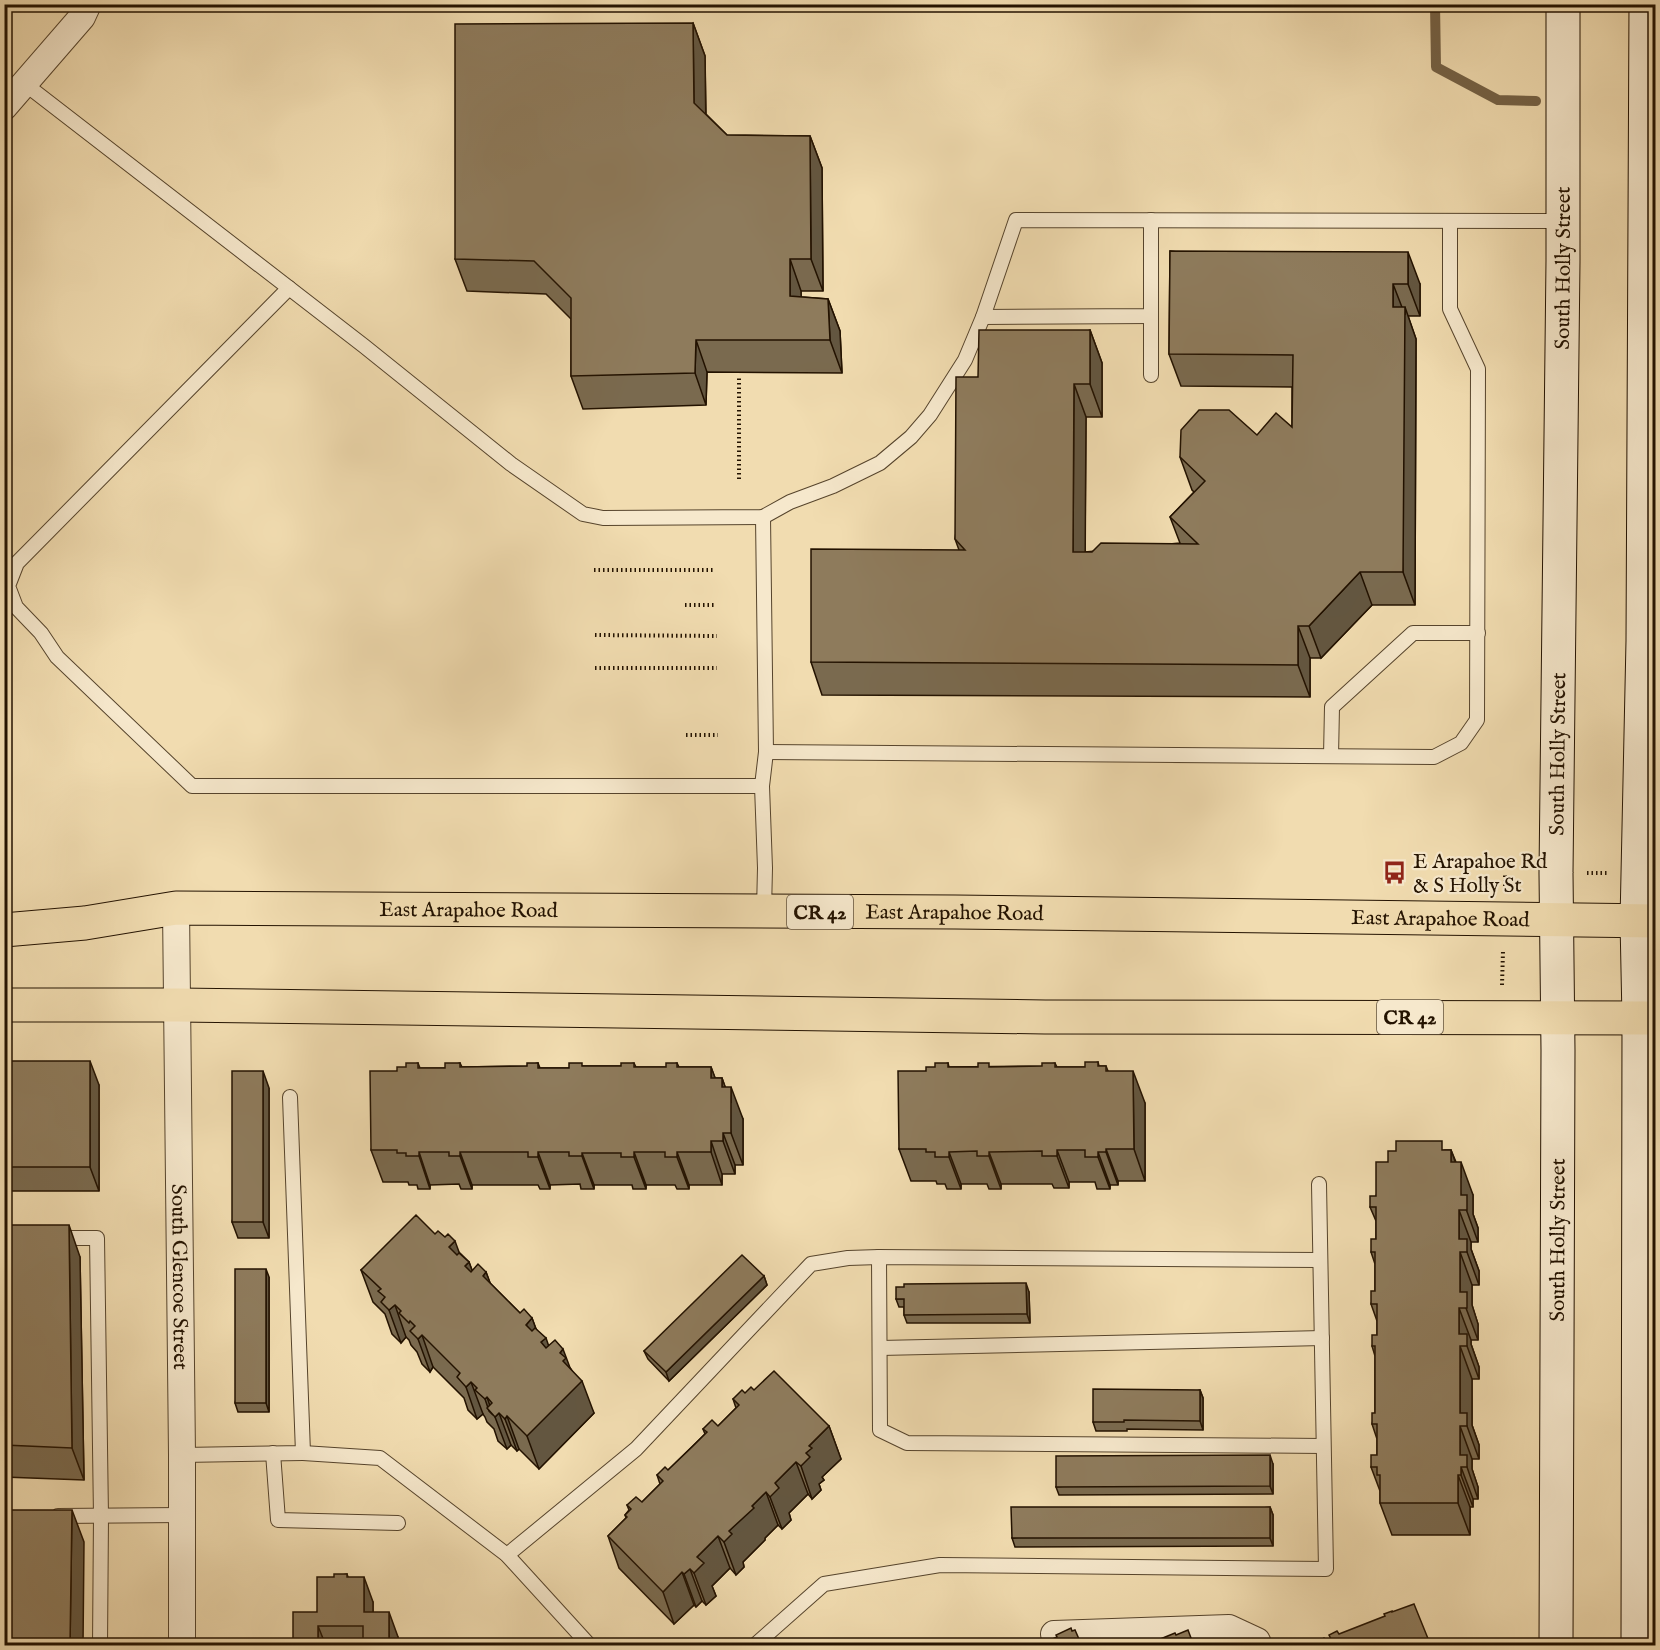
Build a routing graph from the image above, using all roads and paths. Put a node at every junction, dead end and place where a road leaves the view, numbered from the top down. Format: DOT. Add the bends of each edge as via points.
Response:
graph roads {
  1 [pos="88,4"];
  2 [pos="1563,4"];
  3 [pos="1646,4"];
  4 [pos="25,84"];
  5 [pos="4,107"];
  6 [pos="1151,220"];
  7 [pos="1450,221"];
  8 [pos="1563,221"];
  9 [pos="289,288"];
  10 [pos="1150,316"];
  11 [pos="983,317"];
  12 [pos="1151,375"];
  13 [pos="739,376"];
  14 [pos="739,479"];
  15 [pos="763,517"];
  16 [pos="594,570"];
  17 [pos="715,570"];
  18 [pos="685,605"];
  19 [pos="716,605"];
  20 [pos="1478,633"];
  21 [pos="594,634"];
  22 [pos="717,636"];
  23 [pos="594,668"];
  24 [pos="717,668"];
  25 [pos="686,735"];
  26 [pos="718,735"];
  27 [pos="766,752"];
  28 [pos="1331,756"];
  29 [pos="762,786"];
  30 [pos="1505,875"];
  31 [pos="177,908"];
  32 [pos="764,911"];
  33 [pos="1504,918"];
  34 [pos="1556,919"];
  35 [pos="1646,921"];
  36 [pos="4,930"];
  37 [pos="4,1005"];
  38 [pos="178,1005"];
  39 [pos="1502,1017"];
  40 [pos="1558,1017"];
  41 [pos="1647,1018"];
  42 [pos="290,1098"];
  43 [pos="1318,1184"];
  44 [pos="39,1238"];
  45 [pos="879,1257"];
  46 [pos="1320,1260"];
  47 [pos="1322,1338"];
  48 [pos="880,1348"];
  49 [pos="1323,1446"];
  50 [pos="273,1453"];
  51 [pos="303,1453"];
  52 [pos="182,1455"];
  53 [pos="182,1515"];
  54 [pos="48,1516"];
  55 [pos="101,1516"];
  56 [pos="398,1523"];
  57 [pos="507,1556"];
  58 [pos="1054,1634"];
  59 [pos="100,1646"];
  60 [pos="182,1646"];
  61 [pos="590,1646"];
  62 [pos="754,1646"];
  63 [pos="1259,1646"];
  64 [pos="1556,1646"];
  65 [pos="1638,1646"];
  1 -- 4 [label="street" via="82,17"];
  2 -- 8 [label="main road, South Holly Street"];
  3 -- 35 [label="main road"];
  4 -- 5 [label="street"];
  4 -- 9 [label="lane"];
  6 -- 7 [label="lane"];
  6 -- 10 [label="lane"];
  6 -- 11 [label="lane" via="1016,220"];
  7 -- 8 [label="lane"];
  7 -- 20 [label="lane" via="1450,309 1478,369"];
  8 -- 34 [label="main road, South Holly Street"];
  9 -- 15 [label="lane" via="511,464 583,514 603,518"];
  9 -- 29 [label="lane" via="17,563 8,586 16,608 57,657 192,786"];
  10 -- 11 [label="lane"];
  10 -- 12 [label="lane"];
  11 -- 15 [label="lane" via="965,360 911,437 880,463"];
  13 -- 14 [label="path"];
  15 -- 27 [label="lane"];
  16 -- 17 [label="path"];
  18 -- 19 [label="path"];
  20 -- 28 [label="lane" via="1413,633 1332,707"];
  20 -- 28 [label="lane" via="1477,720 1461,743 1434,757"];
  21 -- 22 [label="path"];
  23 -- 24 [label="path"];
  25 -- 26 [label="path"];
  27 -- 28 [label="lane"];
  27 -- 29 [label="lane"];
  29 -- 32 [label="lane"];
  30 -- 33 [label="path"];
  31 -- 32 [label="main road, East Arapahoe Road / CR 42"];
  31 -- 36 [label="main road, East Arapahoe Road / CR 42" via="85,923"];
  31 -- 38 [label="street, South Glencoe Street"];
  32 -- 33 [label="main road, East Arapahoe Road / CR 42"];
  33 -- 34 [label="main road, East Arapahoe Road / CR 42"];
  33 -- 39 [label="path"];
  34 -- 35 [label="main road, East Arapahoe Road / CR 42"];
  34 -- 40 [label="main road, South Holly Street"];
  35 -- 41 [label="main road"];
  37 -- 38 [label="main road, CR 42"];
  38 -- 39 [label="main road, CR 42" via="1045,1017"];
  38 -- 52 [label="street, South Glencoe Street"];
  39 -- 40 [label="main road, CR 42"];
  40 -- 41 [label="main road, CR 42"];
  40 -- 64 [label="main road, South Holly Street"];
  41 -- 65 [label="main road"];
  42 -- 51 [label="lane"];
  43 -- 46 [label="lane"];
  44 -- 55 [label="lane" via="97,1238"];
  45 -- 46 [label="lane"];
  45 -- 48 [label="lane"];
  45 -- 57 [label="lane" via="811,1264 636,1449"];
  46 -- 47 [label="lane"];
  47 -- 48 [label="lane"];
  47 -- 49 [label="lane"];
  48 -- 49 [label="lane" via="880,1430 907,1443"];
  49 -- 62 [label="lane" via="1326,1569 940,1565 824,1584"];
  50 -- 51 [label="lane"];
  50 -- 52 [label="lane"];
  50 -- 56 [label="lane" via="278,1520"];
  51 -- 57 [label="lane" via="380,1458"];
  52 -- 53 [label="street, South Glencoe Street"];
  53 -- 55 [label="lane"];
  53 -- 60 [label="street, South Glencoe Street"];
  54 -- 55 [label="lane"];
  55 -- 59 [label="lane"];
  57 -- 61 [label="lane"];
  58 -- 63 [label="street" via="1229,1628 1257,1641"];
}
